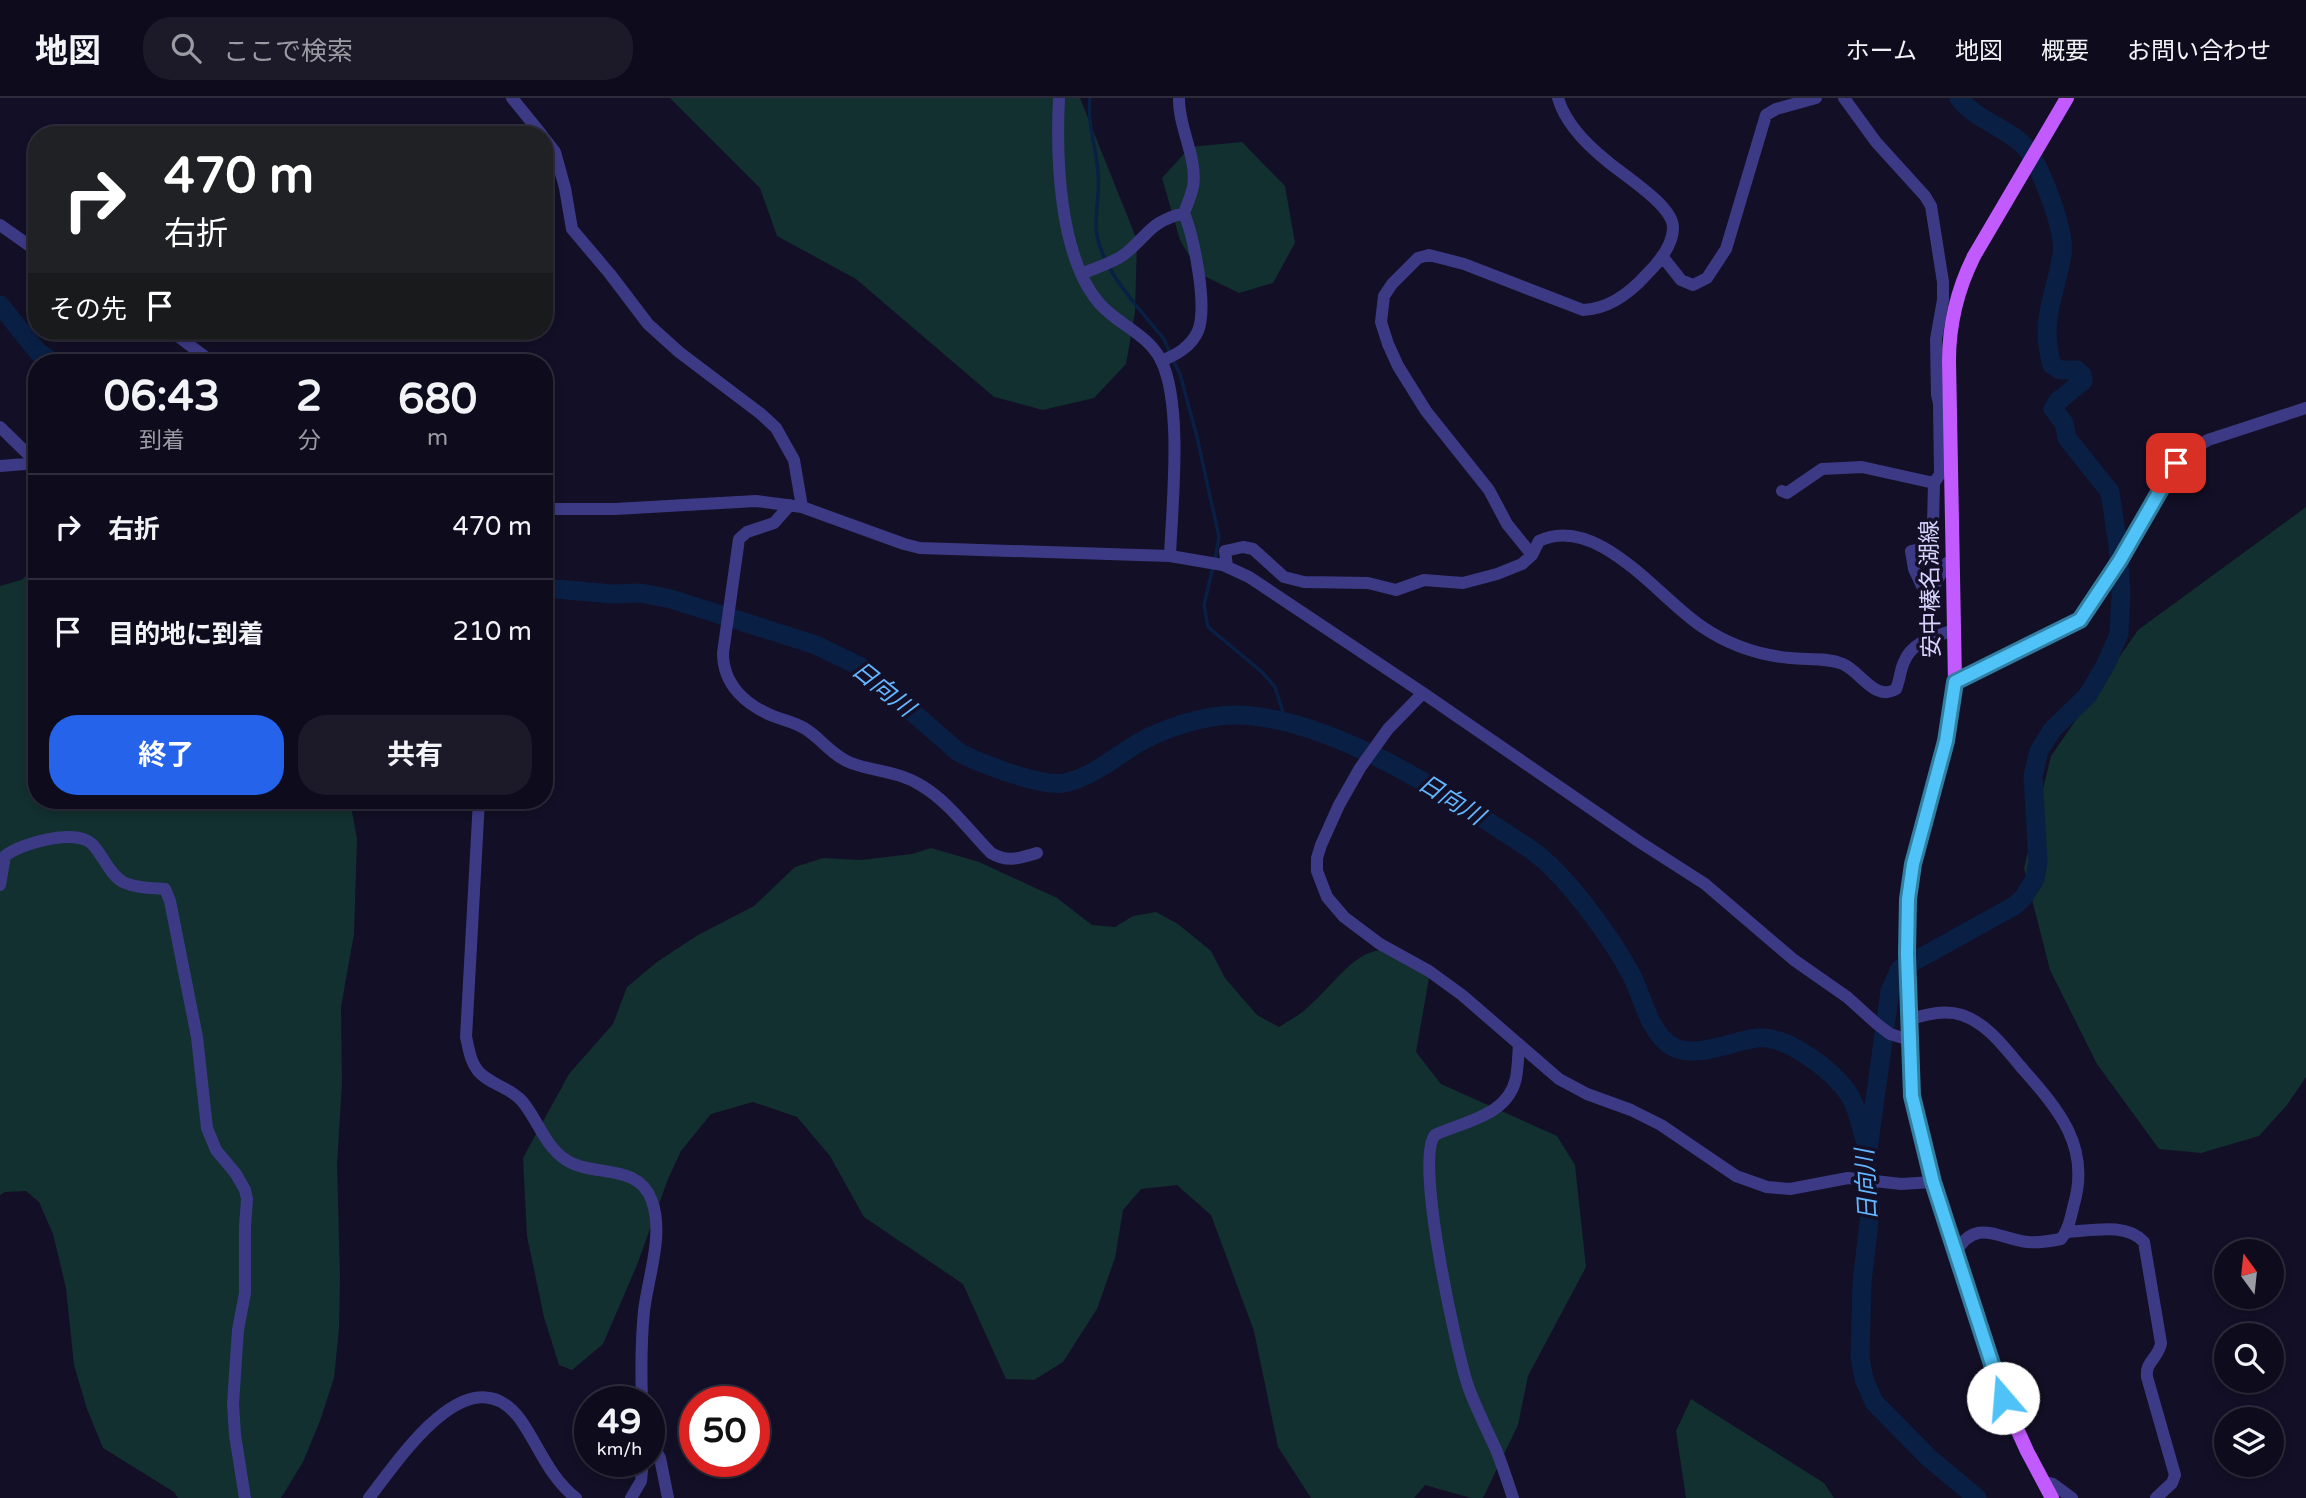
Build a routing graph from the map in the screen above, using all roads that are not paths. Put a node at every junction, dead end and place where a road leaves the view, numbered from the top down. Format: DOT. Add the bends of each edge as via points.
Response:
graph roads {
  1 [pos="512,98"];
  2 [pos="1059,98"];
  3 [pos="1179,98"];
  4 [pos="1558,98"];
  5 [pos="1816,98"];
  6 [pos="1844,98"];
  7 [pos="2067,98"];
  8 [pos="535,126"];
  9 [pos="553,149"];
  10 [pos="1184,213"];
  11 [pos="0,225"];
  12 [pos="28,245"];
  13 [pos="1662,256"];
  14 [pos="1081,274"];
  15 [pos="184,340"];
  16 [pos="202,354"];
  17 [pos="1161,361"];
  18 [pos="1945,404"];
  19 [pos="2306,408"];
  20 [pos="0,427"];
  21 [pos="28,454"];
  22 [pos="28,464"];
  23 [pos="0,466"];
  24 [pos="1934,483"];
  25 [pos="1782,491"];
  26 [pos="796,506"];
  27 [pos="553,509"];
  28 [pos="1532,555"];
  29 [pos="1170,556"];
  30 [pos="1953,561"];
  31 [pos="1220,564"];
  32 [pos="1954,630"];
  33 [pos="1955,682"];
  34 [pos="1423,693"];
  35 [pos="479,809"];
  36 [pos="1037,853"];
  37 [pos="0,885"];
  38 [pos="1909,1020"];
  39 [pos="1910,1040"];
  40 [pos="1519,1045"];
  41 [pos="1933,1182"];
  42 [pos="2066,1232"];
  43 [pos="1956,1252"];
  44 [pos="642,1386"];
  45 [pos="641,1477"];
  46 [pos="664,1477"];
  47 [pos="2043,1482"];
  48 [pos="245,1498"];
  49 [pos="369,1498"];
  50 [pos="576,1498"];
  51 [pos="631,1498"];
  52 [pos="668,1498"];
  53 [pos="1513,1498"];
  54 [pos="2052,1498"];
  55 [pos="2072,1498"];
  56 [pos="2156,1498"];
  1 -- 8 [label="street"];
  2 -- 14 [label="street" via="1063,198 1072,253"];
  3 -- 10 [label="street" via="1194,185"];
  4 -- 13 [label="street" via="1584,139 1672,219 1674,231"];
  5 -- 13 [label="street" via="1766,115 1726,249 1707,278 1693,285 1681,280"];
  6 -- 18 [label="street" via="1931,206 1943,282 1936,339"];
  7 -- 18 [label="main road, 安中榛名湖線" via="1962,281 1949,338"];
  9 -- 26 [label="street" via="572,229 648,324 776,428 794,460"];
  10 -- 14 [label="street" via="1152,226 1125,255"];
  10 -- 17 [label="street" via="1198,268 1200,323 1185,348"];
  11 -- 12 [label="street"];
  13 -- 28 [label="street" via="1632,289 1593,310 1570,307 1464,264 1429,255 1418,258 1384,296 1382,329 1398,366"];
  14 -- 17 [label="street" via="1101,305 1144,338"];
  15 -- 16 [label="street"];
  17 -- 29 [label="street" via="1173,424"];
  18 -- 24 [label="street" via="1940,474"];
  18 -- 30 [label="main road, 安中榛名湖線"];
  19 -- 33 [label="street" via="2208,440 2185,454 2080,620"];
  20 -- 21 [label="street"];
  22 -- 23 [label="street"];
  24 -- 25 [label="street" via="1862,467 1822,469 1787,494"];
  24 -- 30 [label="street" via="1933,524 1920,549 1911,551 1922,586 1934,586 1947,563"];
  26 -- 27 [label="street" via="734,501"];
  26 -- 29 [label="street" via="920,548"];
  26 -- 36 [label="street" via="774,523 739,539 723,653 729,681 750,704 803,727 840,758 907,777 925,787 999,858"];
  28 -- 31 [label="street" via="1522,564 1463,583 1424,580 1396,590 1368,583 1304,582 1284,577 1253,549 1243,547 1225,551"];
  28 -- 32 [label="street" via="1546,538 1564,534 1582,538 1624,561 1715,635 1762,654 1838,663 1881,692 1896,689 1903,663 1916,645"];
  29 -- 31 [label="street"];
  30 -- 32 [label="main road, 安中榛名湖線"];
  31 -- 34 [label="street" via="1249,577"];
  32 -- 33 [label="main road, 安中榛名湖線"];
  33 -- 38 [label="main road, 安中榛名湖線" via="1946,741 1908,899"];
  34 -- 39 [label="street" via="1705,884 1890,1034"];
  34 -- 40 [label="street" via="1388,729 1360,768 1328,826 1317,872 1327,897 1358,929 1429,971"];
  35 -- 44 [label="street" via="466,1037 470,1058 482,1076 521,1098 554,1151 569,1162 634,1177 644,1185 656,1230 644,1315"];
  37 -- 48 [label="street" via="5,856 11,851 50,839 83,838 119,879 165,890 170,901 197,1037 207,1128 247,1199 246,1282 233,1404"];
  38 -- 39 [label="main road, 安中榛名湖線"];
  38 -- 42 [label="street" via="1942,1012 1976,1021 2049,1096 2079,1162 2077,1193"];
  39 -- 41 [label="main road, 安中榛名湖線" via="1914,1110"];
  40 -- 41 [label="street" via="1570,1086 1661,1125 1736,1176 1767,1187 1790,1189 1847,1178"];
  40 -- 53 [label="street" via="1517,1076 1502,1105 1435,1135 1429,1144 1437,1240 1456,1340 1478,1414"];
  41 -- 43 [label="main road, 安中榛名湖線"];
  42 -- 43 [label="street" via="2053,1241 2028,1242 1982,1231 1961,1243"];
  42 -- 56 [label="street" via="2117,1229 2144,1241 2161,1343 2147,1371 2175,1475"];
  43 -- 47 [label="main road, 安中榛名湖線" via="2010,1417"];
  45 -- 51 [label="street"];
  46 -- 52 [label="street"];
  47 -- 54 [label="main road, 安中榛名湖線"];
  47 -- 55 [label="street"];
  49 -- 50 [label="street" via="440,1414 457,1403 483,1398 499,1401 520,1419 546,1465"];
}
